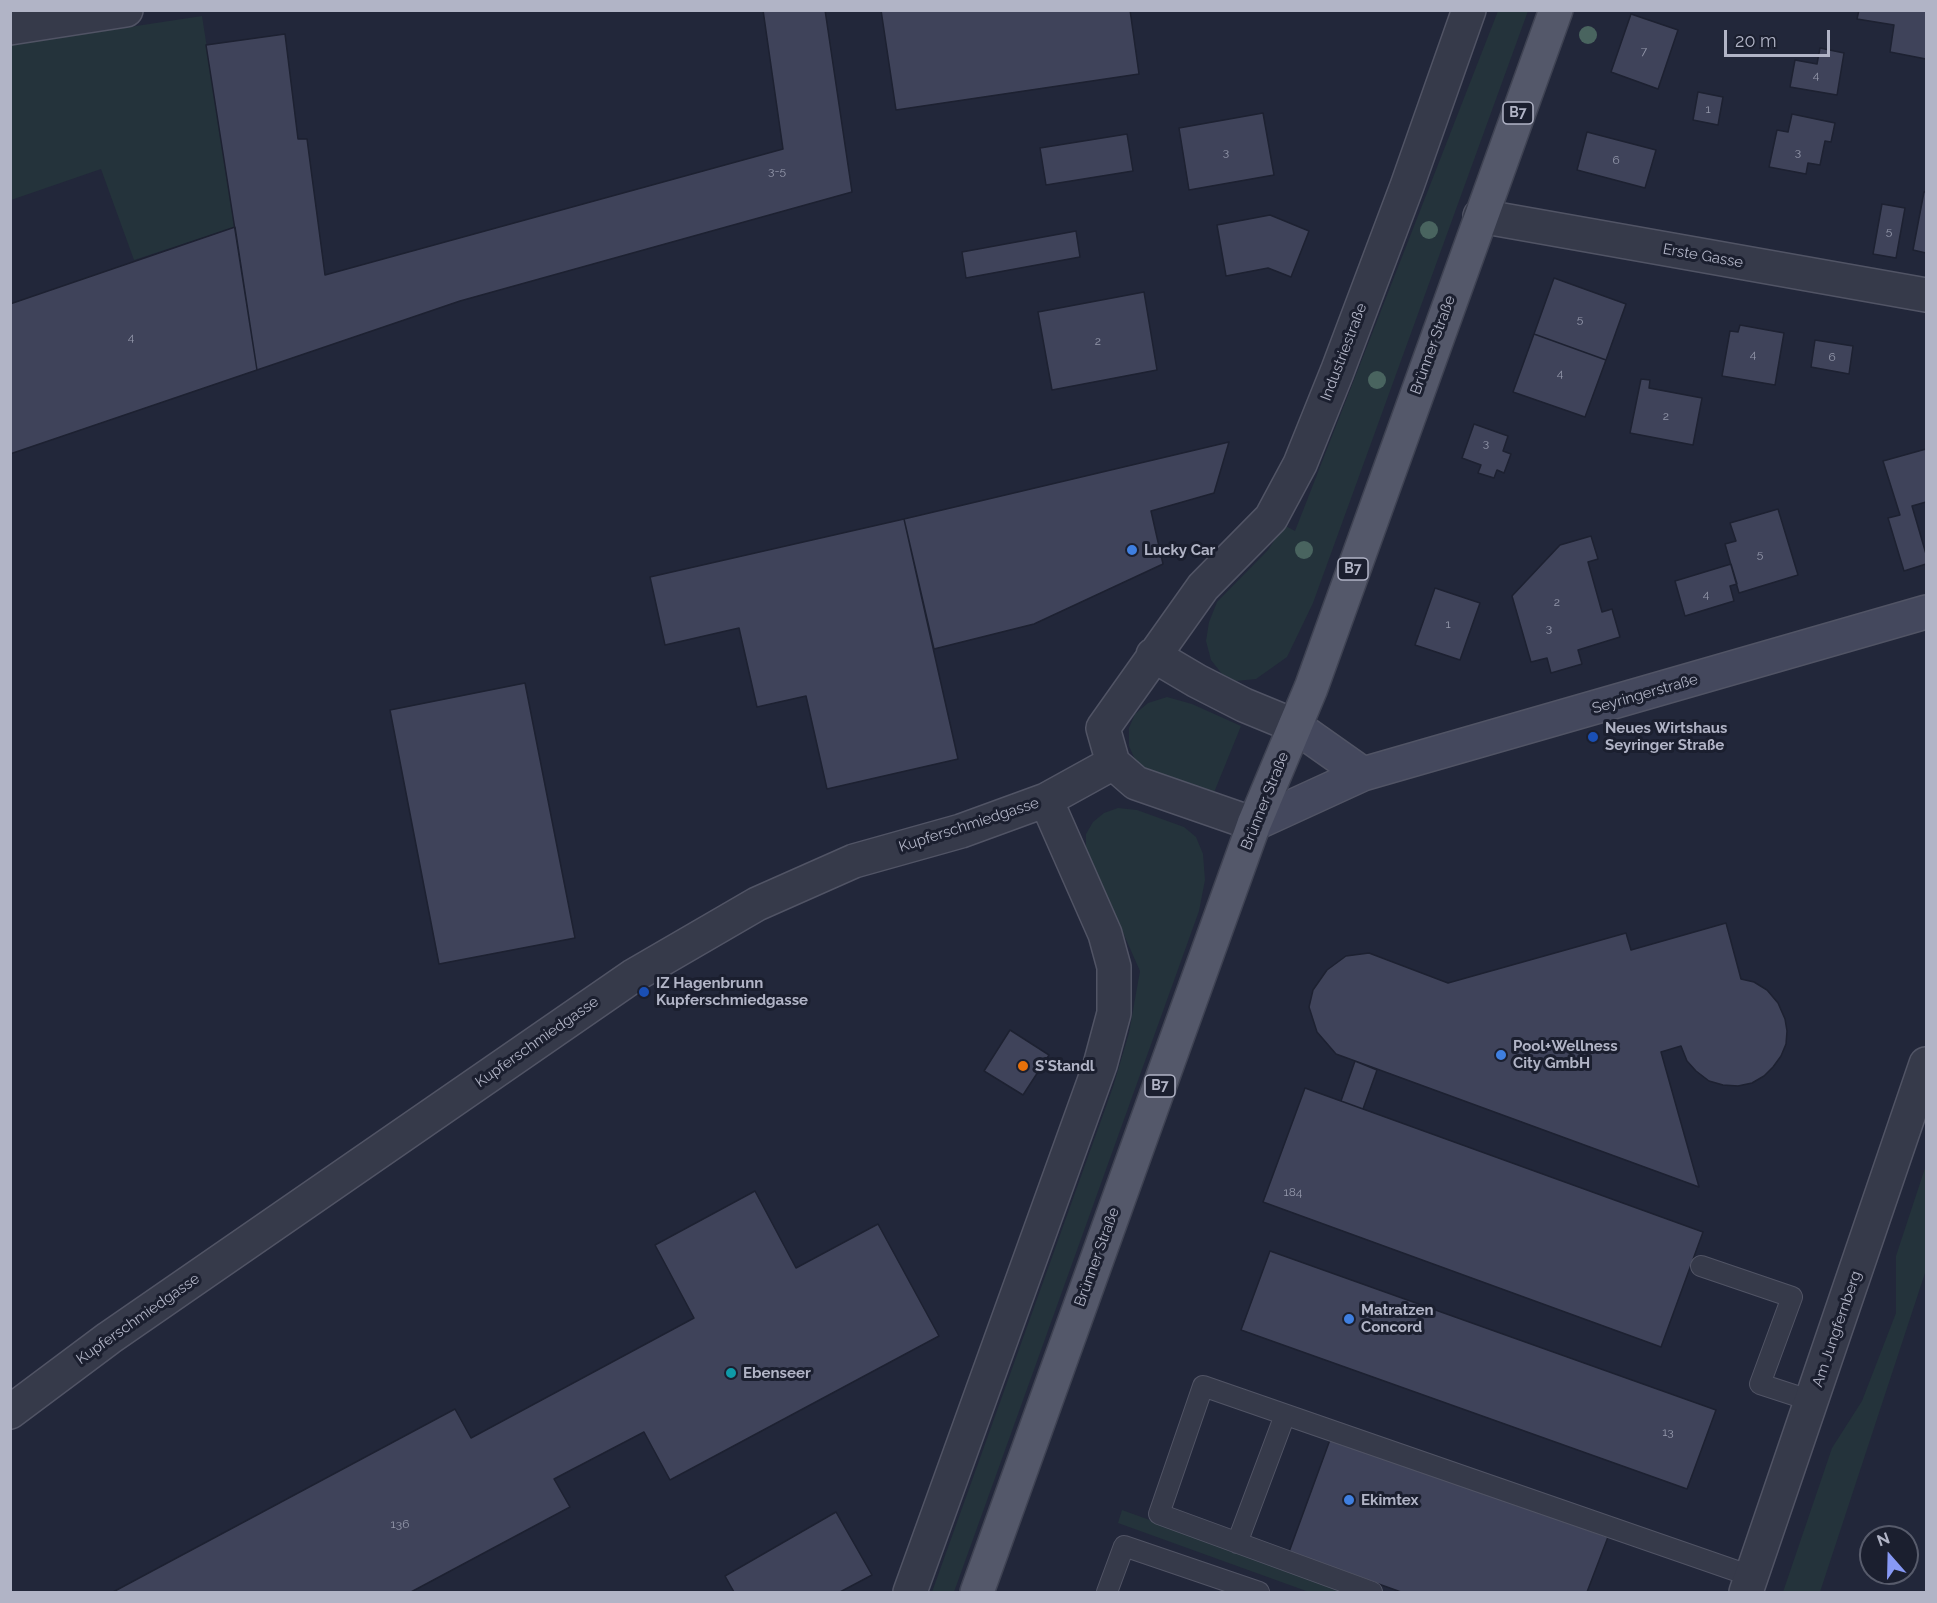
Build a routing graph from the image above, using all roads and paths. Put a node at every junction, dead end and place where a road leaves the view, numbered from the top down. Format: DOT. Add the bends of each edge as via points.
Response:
graph roads {
  1 [pos="126,10"];
  2 [pos="1469,10"];
  3 [pos="1556,10"];
  4 [pos="10,28"];
  5 [pos="1480,216"];
  6 [pos="1926,295"];
  7 [pos="1926,612"];
  8 [pos="1153,655"];
  9 [pos="1295,726"];
  10 [pos="1113,763"];
  11 [pos="1363,774"];
  12 [pos="1046,800"];
  13 [pos="1254,824"];
  14 [pos="1926,1064"];
  15 [pos="1701,1266"];
  16 [pos="1812,1401"];
  17 [pos="10,1412"];
  18 [pos="1285,1415"];
  19 [pos="1237,1543"];
  20 [pos="1748,1585"];
  21 [pos="910,1593"];
  22 [pos="977,1593"];
  23 [pos="1107,1593"];
  24 [pos="1259,1593"];
  25 [pos="1372,1593"];
  1 -- 4 [label="street"];
  2 -- 8 [label="street, Industriestraße" via="1338,372 1299,464 1271,518 1203,587"];
  3 -- 5 [label="main road, Brünner Straße / B7"];
  5 -- 6 [label="street, Erste Gasse"];
  5 -- 9 [label="main road, Brünner Straße / B7"];
  7 -- 11 [label="street, Seyringerstraße"];
  8 -- 9 [label="street" via="1244,705"];
  8 -- 10 [label="street" via="1102,728"];
  9 -- 11 [label="street"];
  9 -- 13 [label="main road, Brünner Straße / B7"];
  10 -- 12 [label="street, Kupferschmiedgasse"];
  10 -- 13 [label="street" via="1136,783"];
  11 -- 13 [label="street, Seyringerstraße"];
  12 -- 17 [label="street, Kupferschmiedgasse" via="961,831 854,861 757,904 633,976 109,1338"];
  12 -- 21 [label="street" via="1105,934 1114,967 1114,1013 1100,1065"];
  13 -- 22 [label="main road, Brünner Straße / B7"];
  14 -- 16 [label="street, Am Jungfernberg"];
  15 -- 16 [label="lane" via="1792,1297 1760,1384"];
  16 -- 20 [label="street, Am Jungfernberg"];
  18 -- 19 [label="lane"];
  18 -- 19 [label="lane" via="1203,1386 1159,1514"];
  18 -- 20 [label="lane"];
  19 -- 25 [label="lane"];
  23 -- 24 [label="lane" via="1124,1546"];
}
